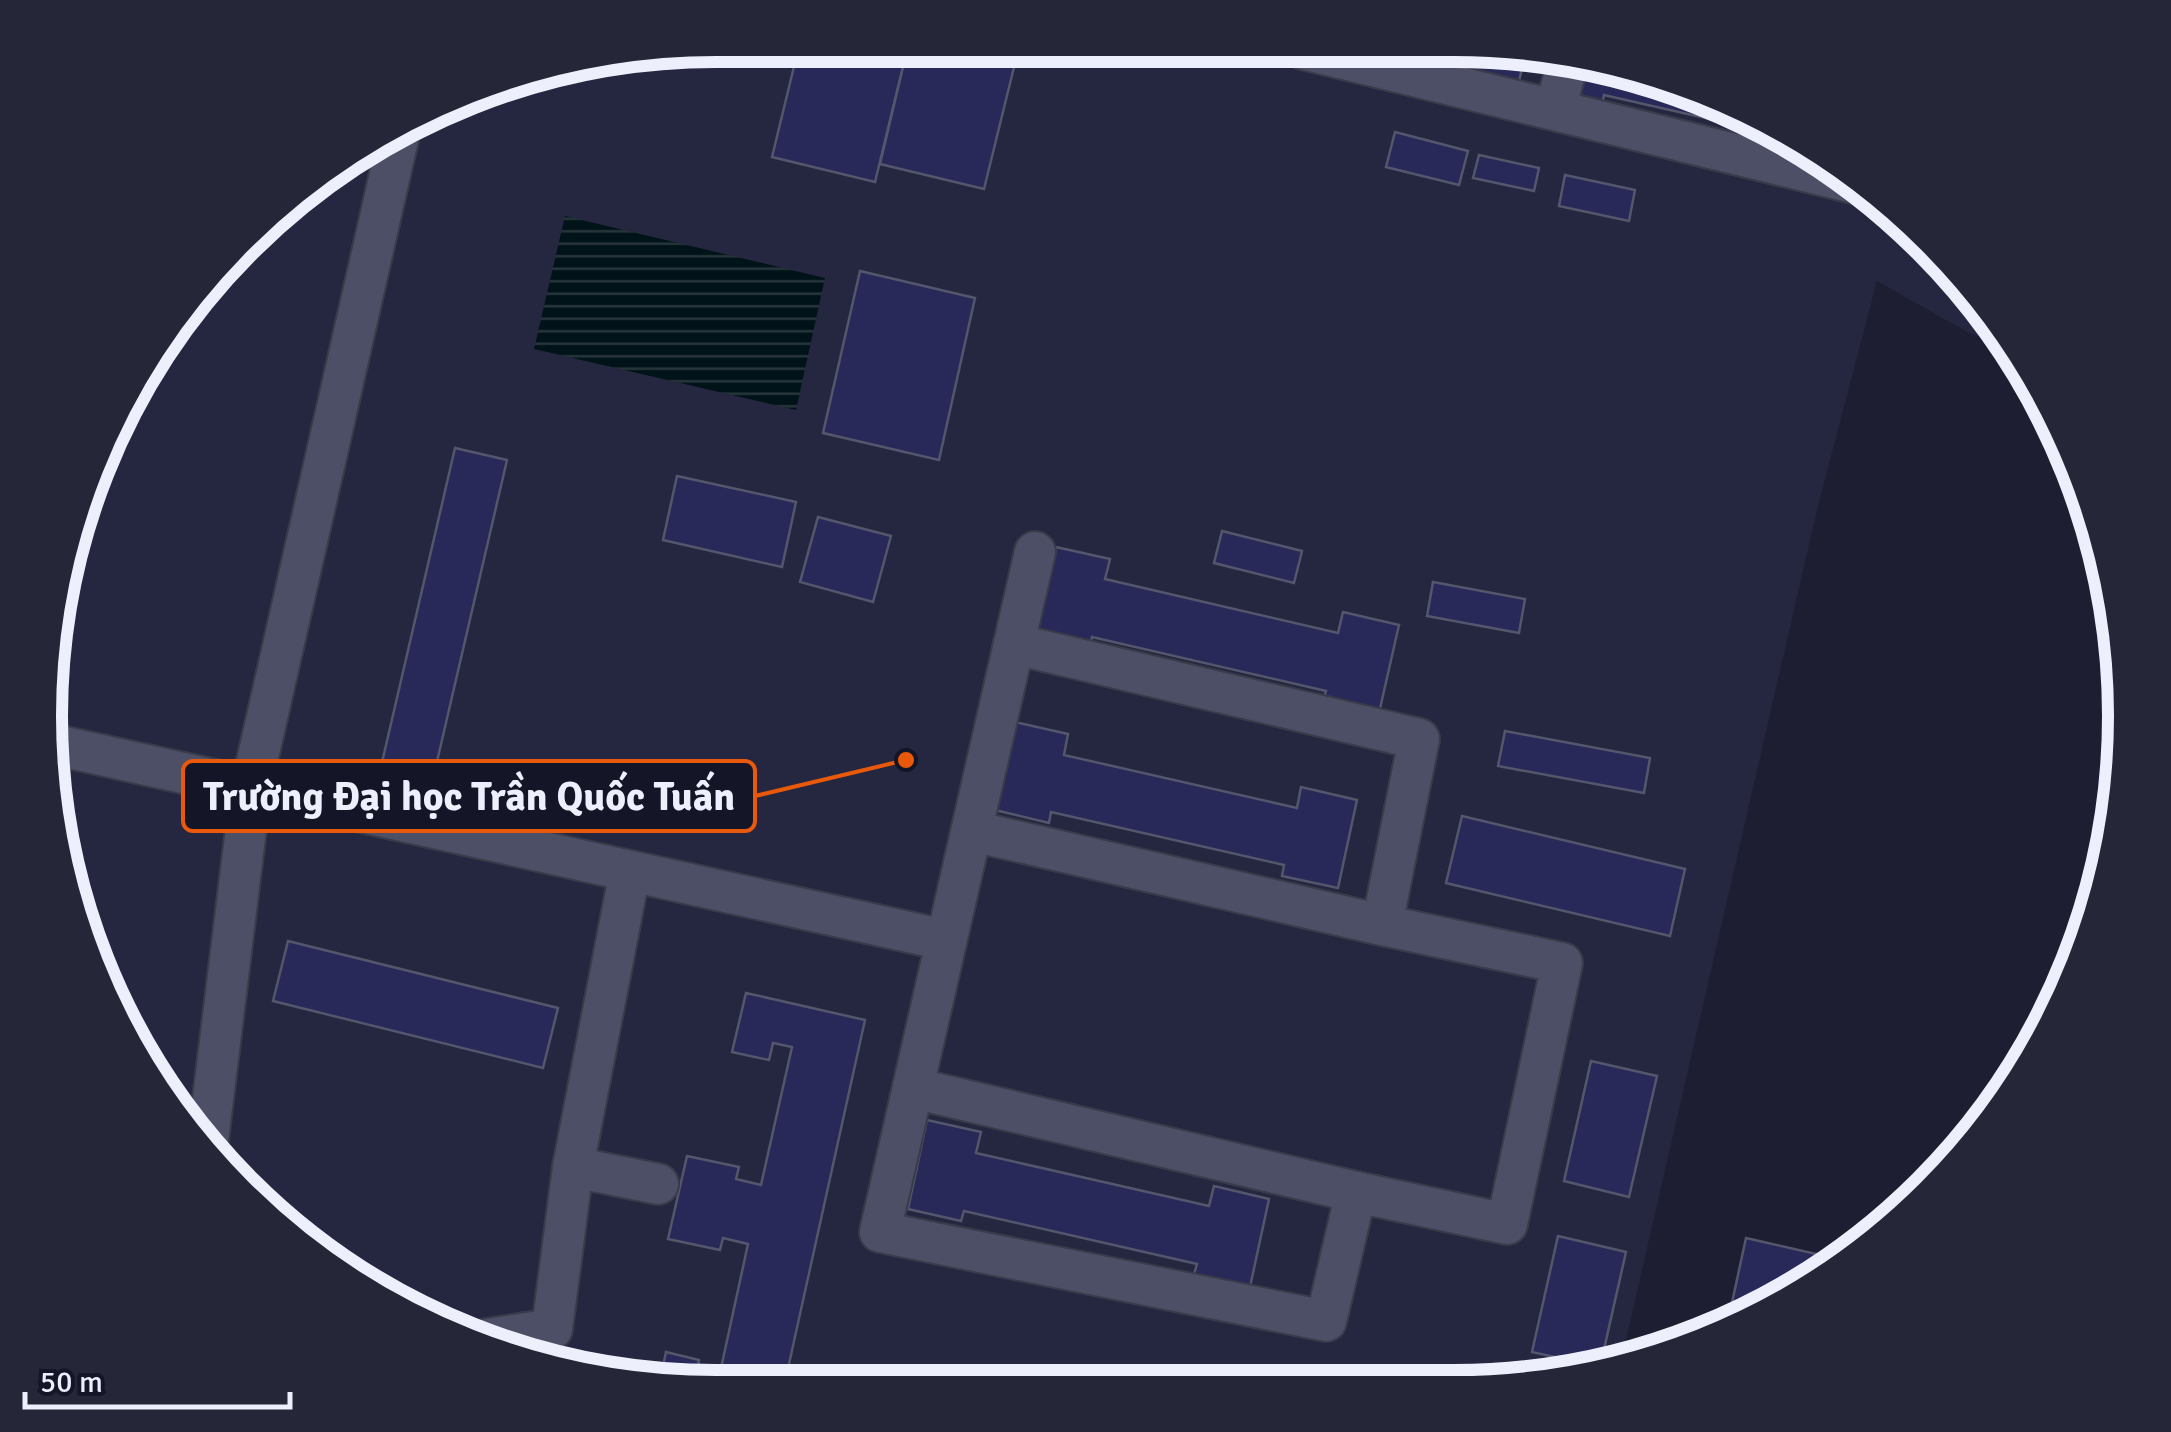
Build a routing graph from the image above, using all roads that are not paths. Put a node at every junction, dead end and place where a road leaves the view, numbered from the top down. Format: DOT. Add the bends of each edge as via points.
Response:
graph roads {
  1 [pos="1358,62"];
  2 [pos="1565,72"];
  3 [pos="1555,109"];
  4 [pos="396,146"];
  5 [pos="1820,175"];
  6 [pos="1035,552"];
  7 [pos="1014,644"];
  8 [pos="63,747"];
  9 [pos="251,788"];
  10 [pos="972,831"];
  11 [pos="630,871"];
  12 [pos="1382,925"];
  13 [pos="946,940"];
  14 [pos="912,1088"];
  15 [pos="209,1128"];
  16 [pos="573,1167"];
  17 [pos="658,1184"];
  18 [pos="1356,1192"];
  19 [pos="509,1336"];
  1 -- 3 [label="lane"];
  2 -- 3 [label="lane"];
  3 -- 5 [label="lane"];
  4 -- 9 [label="lane"];
  6 -- 7 [label="lane"];
  7 -- 10 [label="lane"];
  7 -- 12 [label="lane" via="1418,739"];
  8 -- 9 [label="lane"];
  9 -- 11 [label="lane"];
  9 -- 15 [label="lane"];
  10 -- 12 [label="lane"];
  10 -- 13 [label="lane"];
  11 -- 13 [label="lane"];
  11 -- 16 [label="lane"];
  12 -- 18 [label="lane" via="1562,963 1508,1224"];
  13 -- 14 [label="lane"];
  14 -- 18 [label="lane"];
  14 -- 18 [label="lane" via="880,1232 1326,1321"];
  16 -- 17 [label="lane"];
  16 -- 19 [label="lane" via="552,1329"];
}
